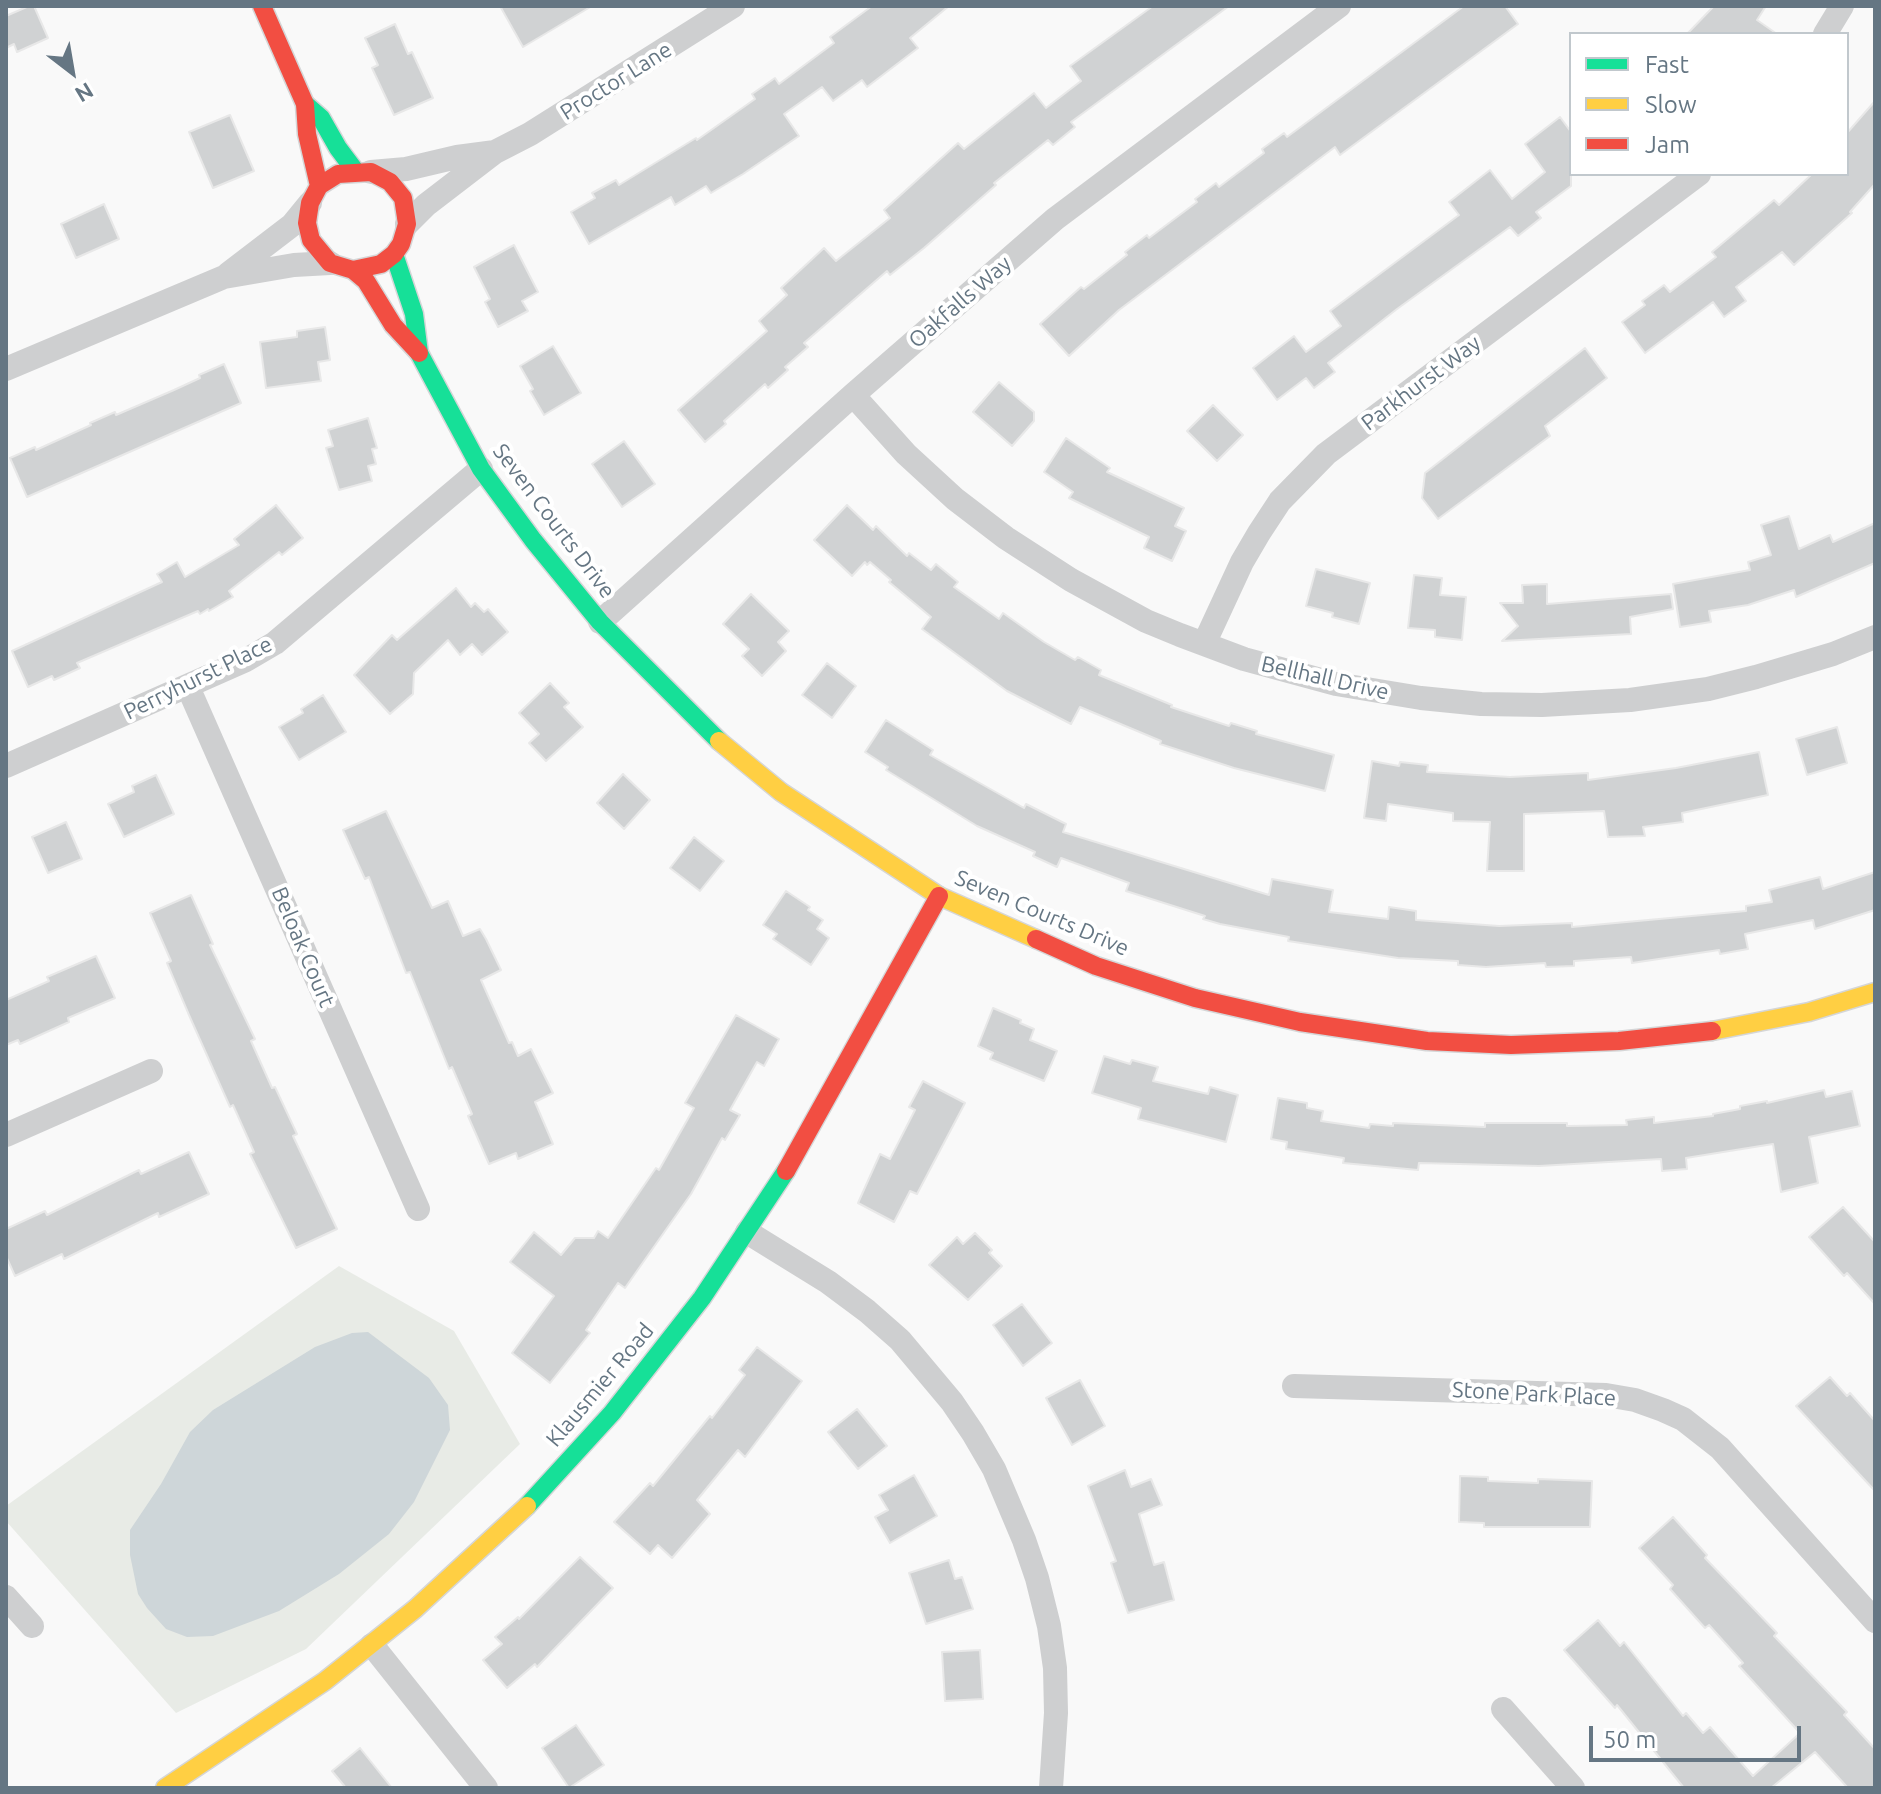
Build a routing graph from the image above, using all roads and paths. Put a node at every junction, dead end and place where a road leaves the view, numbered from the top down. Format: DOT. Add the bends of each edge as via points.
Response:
graph roads {
  1 [pos="262,6"];
  2 [pos="733,6"];
  3 [pos="1339,6"];
  4 [pos="1842,6"];
  5 [pos="1826,32"];
  6 [pos="305,104"];
  7 [pos="495,152"];
  8 [pos="363,172"];
  9 [pos="1696,176"];
  10 [pos="315,194"];
  11 [pos="407,224"];
  12 [pos="394,254"];
  13 [pos="342,266"];
  14 [pos="224,277"];
  15 [pos="419,353"];
  16 [pos="6,369"];
  17 [pos="853,395"];
  18 [pos="481,469"];
  19 [pos="600,622"];
  20 [pos="1875,637"];
  21 [pos="1204,644"];
  22 [pos="188,687"];
  23 [pos="6,766"];
  24 [pos="939,896"];
  25 [pos="1875,992"];
  26 [pos="151,1071"];
  27 [pos="6,1135"];
  28 [pos="418,1209"];
  29 [pos="747,1232"];
  30 [pos="1294,1386"];
  31 [pos="6,1597"];
  32 [pos="1875,1621"];
  33 [pos="32,1626"];
  34 [pos="372,1645"];
  35 [pos="1503,1709"];
  36 [pos="165,1788"];
  37 [pos="486,1788"];
  38 [pos="1051,1788"];
  39 [pos="1573,1788"];
  1 -- 6 [label="street"];
  2 -- 7 [label="street, Proctor Lane"];
  3 -- 17 [label="street, Oakfalls Way" via="1055,219"];
  4 -- 5 [label="street"];
  6 -- 8 [label="street"];
  6 -- 10 [label="street"];
  7 -- 8 [label="street, Proctor Lane"];
  7 -- 11 [label="street, Proctor Lane"];
  8 -- 10 [label="street" via="338,174"];
  8 -- 11 [label="street" via="390,182 403,198"];
  9 -- 21 [label="street, Parkhurst Way" via="1326,454 1280,501 1259,533"];
  10 -- 13 [label="street" via="307,223 311,240"];
  10 -- 14 [label="street" via="292,225"];
  11 -- 12 [label="street"];
  12 -- 13 [label="street" via="381,264"];
  12 -- 15 [label="street, Seven Courts Drive" via="414,314"];
  13 -- 14 [label="street" via="294,265"];
  13 -- 15 [label="street, Seven Courts Drive" via="366,281 393,325"];
  14 -- 16 [label="street"];
  15 -- 18 [label="street, Seven Courts Drive"];
  17 -- 19 [label="street, Oakfalls Way"];
  17 -- 21 [label="street, Bellhall Drive" via="932,478 1006,538 1106,600"];
  18 -- 19 [label="street, Seven Courts Drive"];
  18 -- 22 [label="street, Perryhurst Place" via="275,643"];
  19 -- 24 [label="street, Seven Courts Drive" via="719,741 781,792"];
  20 -- 21 [label="street, Bellhall Drive" via="1796,666 1708,689 1542,705 1421,698 1336,684"];
  22 -- 23 [label="street, Perryhurst Place"];
  22 -- 28 [label="street, Beloak Court"];
  24 -- 25 [label="street, Seven Courts Drive" via="1096,966 1195,998 1300,1022 1427,1041 1603,1042 1715,1031"];
  24 -- 29 [label="street, Klausmier Road"];
  26 -- 27 [label="street"];
  29 -- 34 [label="street, Klausmier Road" via="603,1423 525,1508"];
  29 -- 38 [label="street" via="828,1282 900,1340 952,1402 994,1469 1024,1540 1049,1626 1056,1713"];
  30 -- 32 [label="street, Stone Park Place" via="1606,1395 1663,1410 1720,1448"];
  31 -- 33 [label="street"];
  34 -- 36 [label="street, Klausmier Road"];
  34 -- 37 [label="street"];
  35 -- 39 [label="street"];
}
